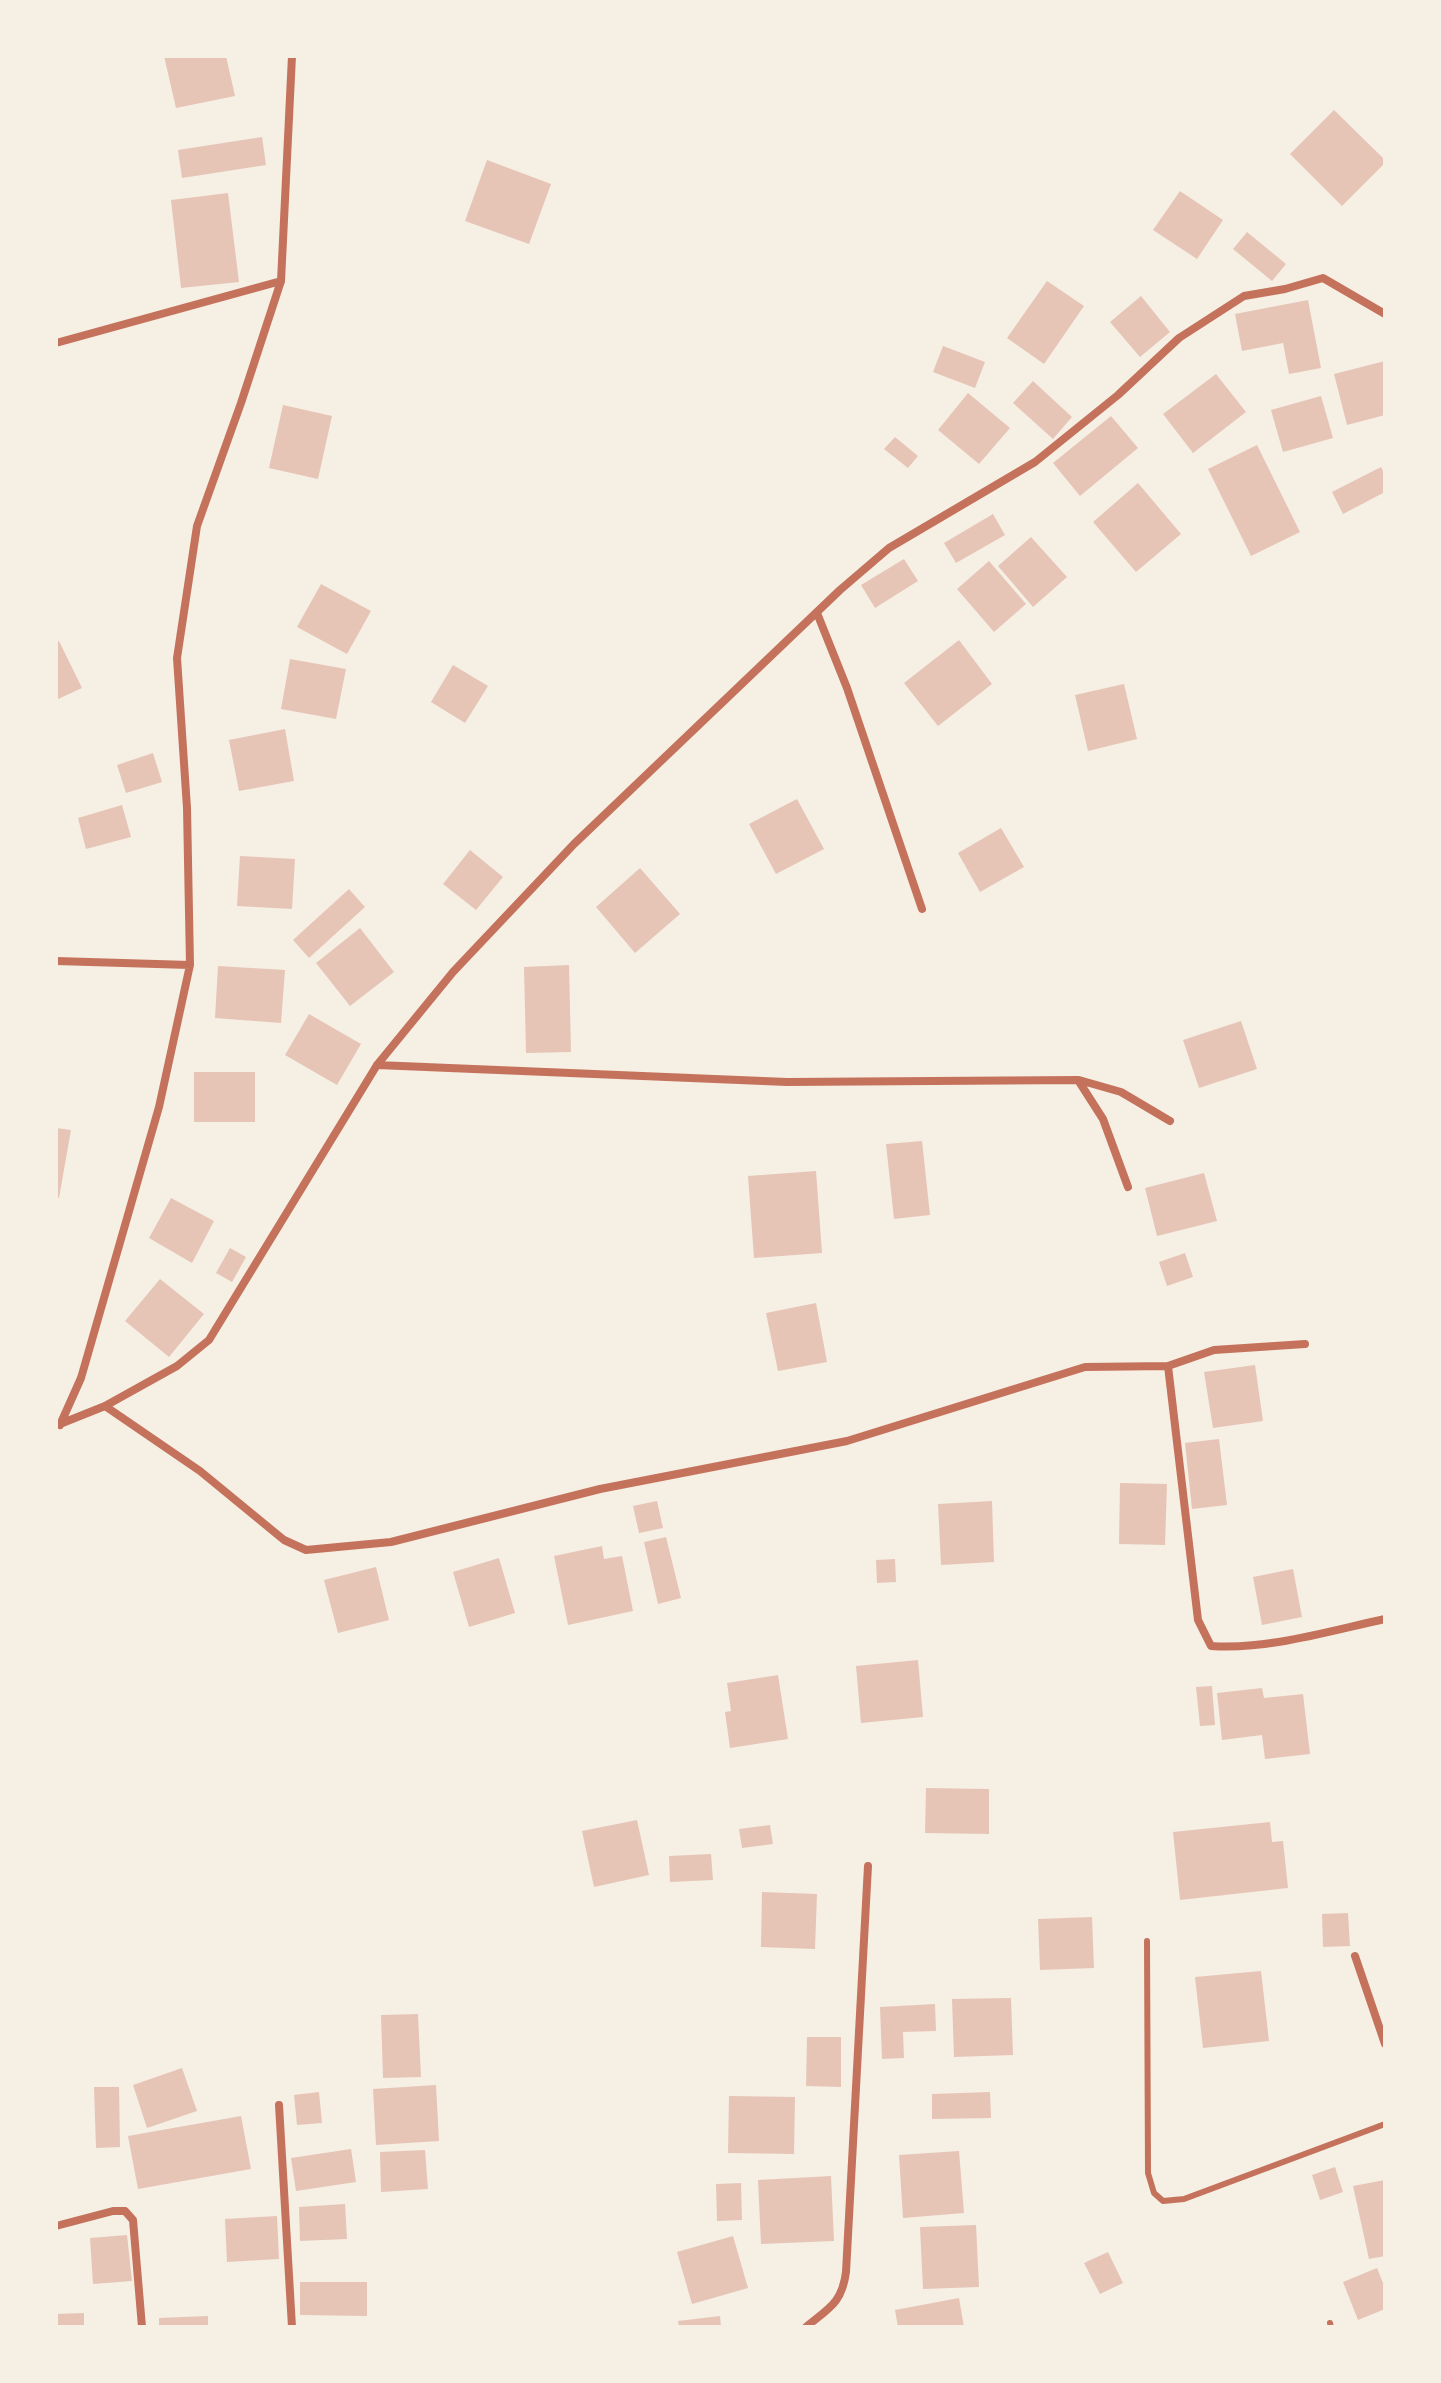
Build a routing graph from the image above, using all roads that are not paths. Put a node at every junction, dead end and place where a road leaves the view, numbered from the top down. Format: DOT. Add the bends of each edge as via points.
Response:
graph roads {
  1 [pos="292,56"];
  2 [pos="281,281"];
  3 [pos="1385,314"];
  4 [pos="56,343"];
  5 [pos="817,613"];
  6 [pos="922,909"];
  7 [pos="56,961"];
  8 [pos="190,965"];
  9 [pos="377,1065"];
  10 [pos="1078,1080"];
  11 [pos="1170,1121"];
  12 [pos="1128,1187"];
  13 [pos="1305,1344"];
  14 [pos="1168,1366"];
  15 [pos="105,1406"];
  16 [pos="58,1426"];
  17 [pos="1385,1619"];
  18 [pos="868,1866"];
  19 [pos="1147,1941"];
  20 [pos="1355,1956"];
  21 [pos="1385,2044"];
  22 [pos="279,2105"];
  23 [pos="1385,2124"];
  24 [pos="56,2226"];
  25 [pos="142,2327"];
  26 [pos="292,2327"];
  27 [pos="806,2327"];
  1 -- 2 [label="street"];
  2 -- 4 [label="street"];
  2 -- 8 [label="street" via="197,526 177,658"];
  3 -- 5 [label="street" via="1323,278 1244,296 1179,338 1035,462 889,548"];
  5 -- 6 [label="street"];
  5 -- 9 [label="street" via="574,844 453,972"];
  7 -- 8 [label="street"];
  8 -- 16 [label="street" via="159,1107 81,1378"];
  9 -- 10 [label="street" via="787,1082"];
  9 -- 15 [label="street" via="209,1340 177,1366"];
  10 -- 11 [label="street" via="1121,1092"];
  10 -- 12 [label="street" via="1103,1119"];
  13 -- 14 [label="street" via="1214,1350"];
  14 -- 15 [label="street" via="1085,1367 847,1441 600,1489 391,1542 306,1550 284,1540 200,1471"];
  14 -- 17 [label="street" via="1198,1620 1211,1646 1291,1639"];
  15 -- 16 [label="street"];
  18 -- 27 [label="street" via="846,2272 834,2304"];
  19 -- 23 [label="lane" via="1148,2173 1154,2193 1163,2201 1184,2199"];
  20 -- 21 [label="street"];
  22 -- 26 [label="street"];
  24 -- 25 [label="street" via="113,2211 125,2211 133,2220"];
}
